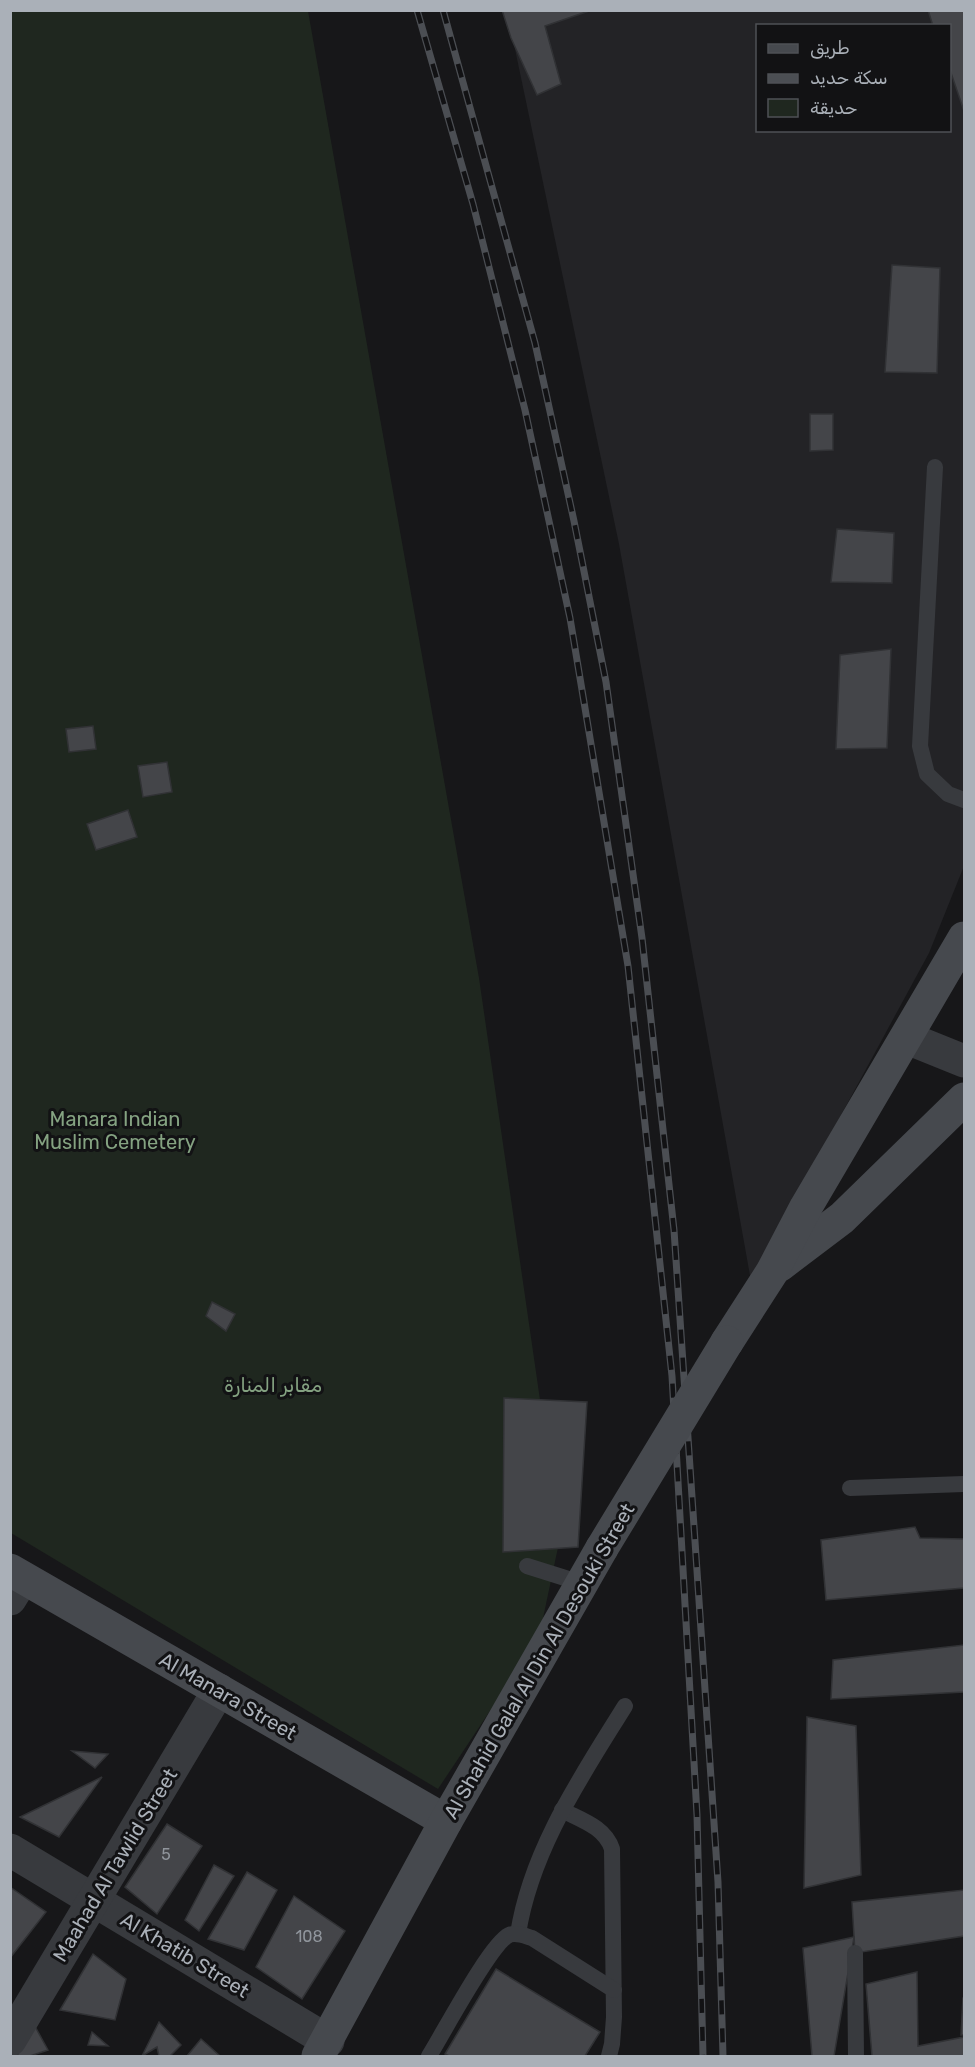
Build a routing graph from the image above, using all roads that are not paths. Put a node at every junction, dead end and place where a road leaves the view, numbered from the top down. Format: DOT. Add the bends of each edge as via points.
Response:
graph roads {
  1 [pos="935,467"];
  2 [pos="964,800"];
  3 [pos="964,938"];
  4 [pos="956,974"];
  5 [pos="907,1038"];
  6 [pos="964,1061"];
  7 [pos="964,1099"];
  8 [pos="772,1272"];
  9 [pos="964,1484"];
  10 [pos="850,1488"];
  11 [pos="527,1566"];
  12 [pos="15,1582"];
  13 [pos="581,1583"];
  14 [pos="219,1690"];
  15 [pos="625,1706"];
  16 [pos="562,1810"];
  17 [pos="446,1821"];
  18 [pos="10,1850"];
  19 [pos="94,1900"];
  20 [pos="518,1934"];
  21 [pos="855,1953"];
  22 [pos="614,1990"];
  23 [pos="10,2040"];
  24 [pos="323,2049"];
  25 [pos="429,2056"];
  26 [pos="609,2056"];
  27 [pos="856,2056"];
  1 -- 2 [label="lane" via="920,746 927,774 948,794"];
  3 -- 4 [label="main road, Al Shahid Galal Al Din Al Desouki Street"];
  4 -- 5 [label="main road, Al Shahid Galal Al Din Al Desouki Street"];
  5 -- 6 [label="street"];
  5 -- 8 [label="main road, Al Shahid Galal Al Din Al Desouki Street" via="806,1207"];
  7 -- 8 [label="main road, Al Shahid Galal Al Din Al Desouki Street" via="842,1218"];
  8 -- 13 [label="main road, Al Shahid Galal Al Din Al Desouki Street, bridge"];
  9 -- 10 [label="lane"];
  11 -- 13 [label="lane"];
  12 -- 14 [label="main road, Al Manara Street"];
  13 -- 17 [label="main road, Al Shahid Galal Al Din Al Desouki Street"];
  14 -- 17 [label="main road, Al Manara Street"];
  14 -- 19 [label="street, Maahad Al Tawlid Street"];
  15 -- 16 [label="lane"];
  16 -- 20 [label="lane" via="530,1883"];
  16 -- 22 [label="lane" via="597,1828 610,1841"];
  17 -- 24 [label="main road, Al Shahid Galal Al Din Al Desouki Street"];
  18 -- 19 [label="street, Al Khatib Street"];
  19 -- 23 [label="street, Maahad Al Tawlid Street"];
  19 -- 24 [label="street, Al Khatib Street"];
  20 -- 22 [label="lane" via="532,1938"];
  20 -- 25 [label="lane" via="509,1935 493,1949"];
  21 -- 27 [label="lane"];
  22 -- 26 [label="lane"];
}
